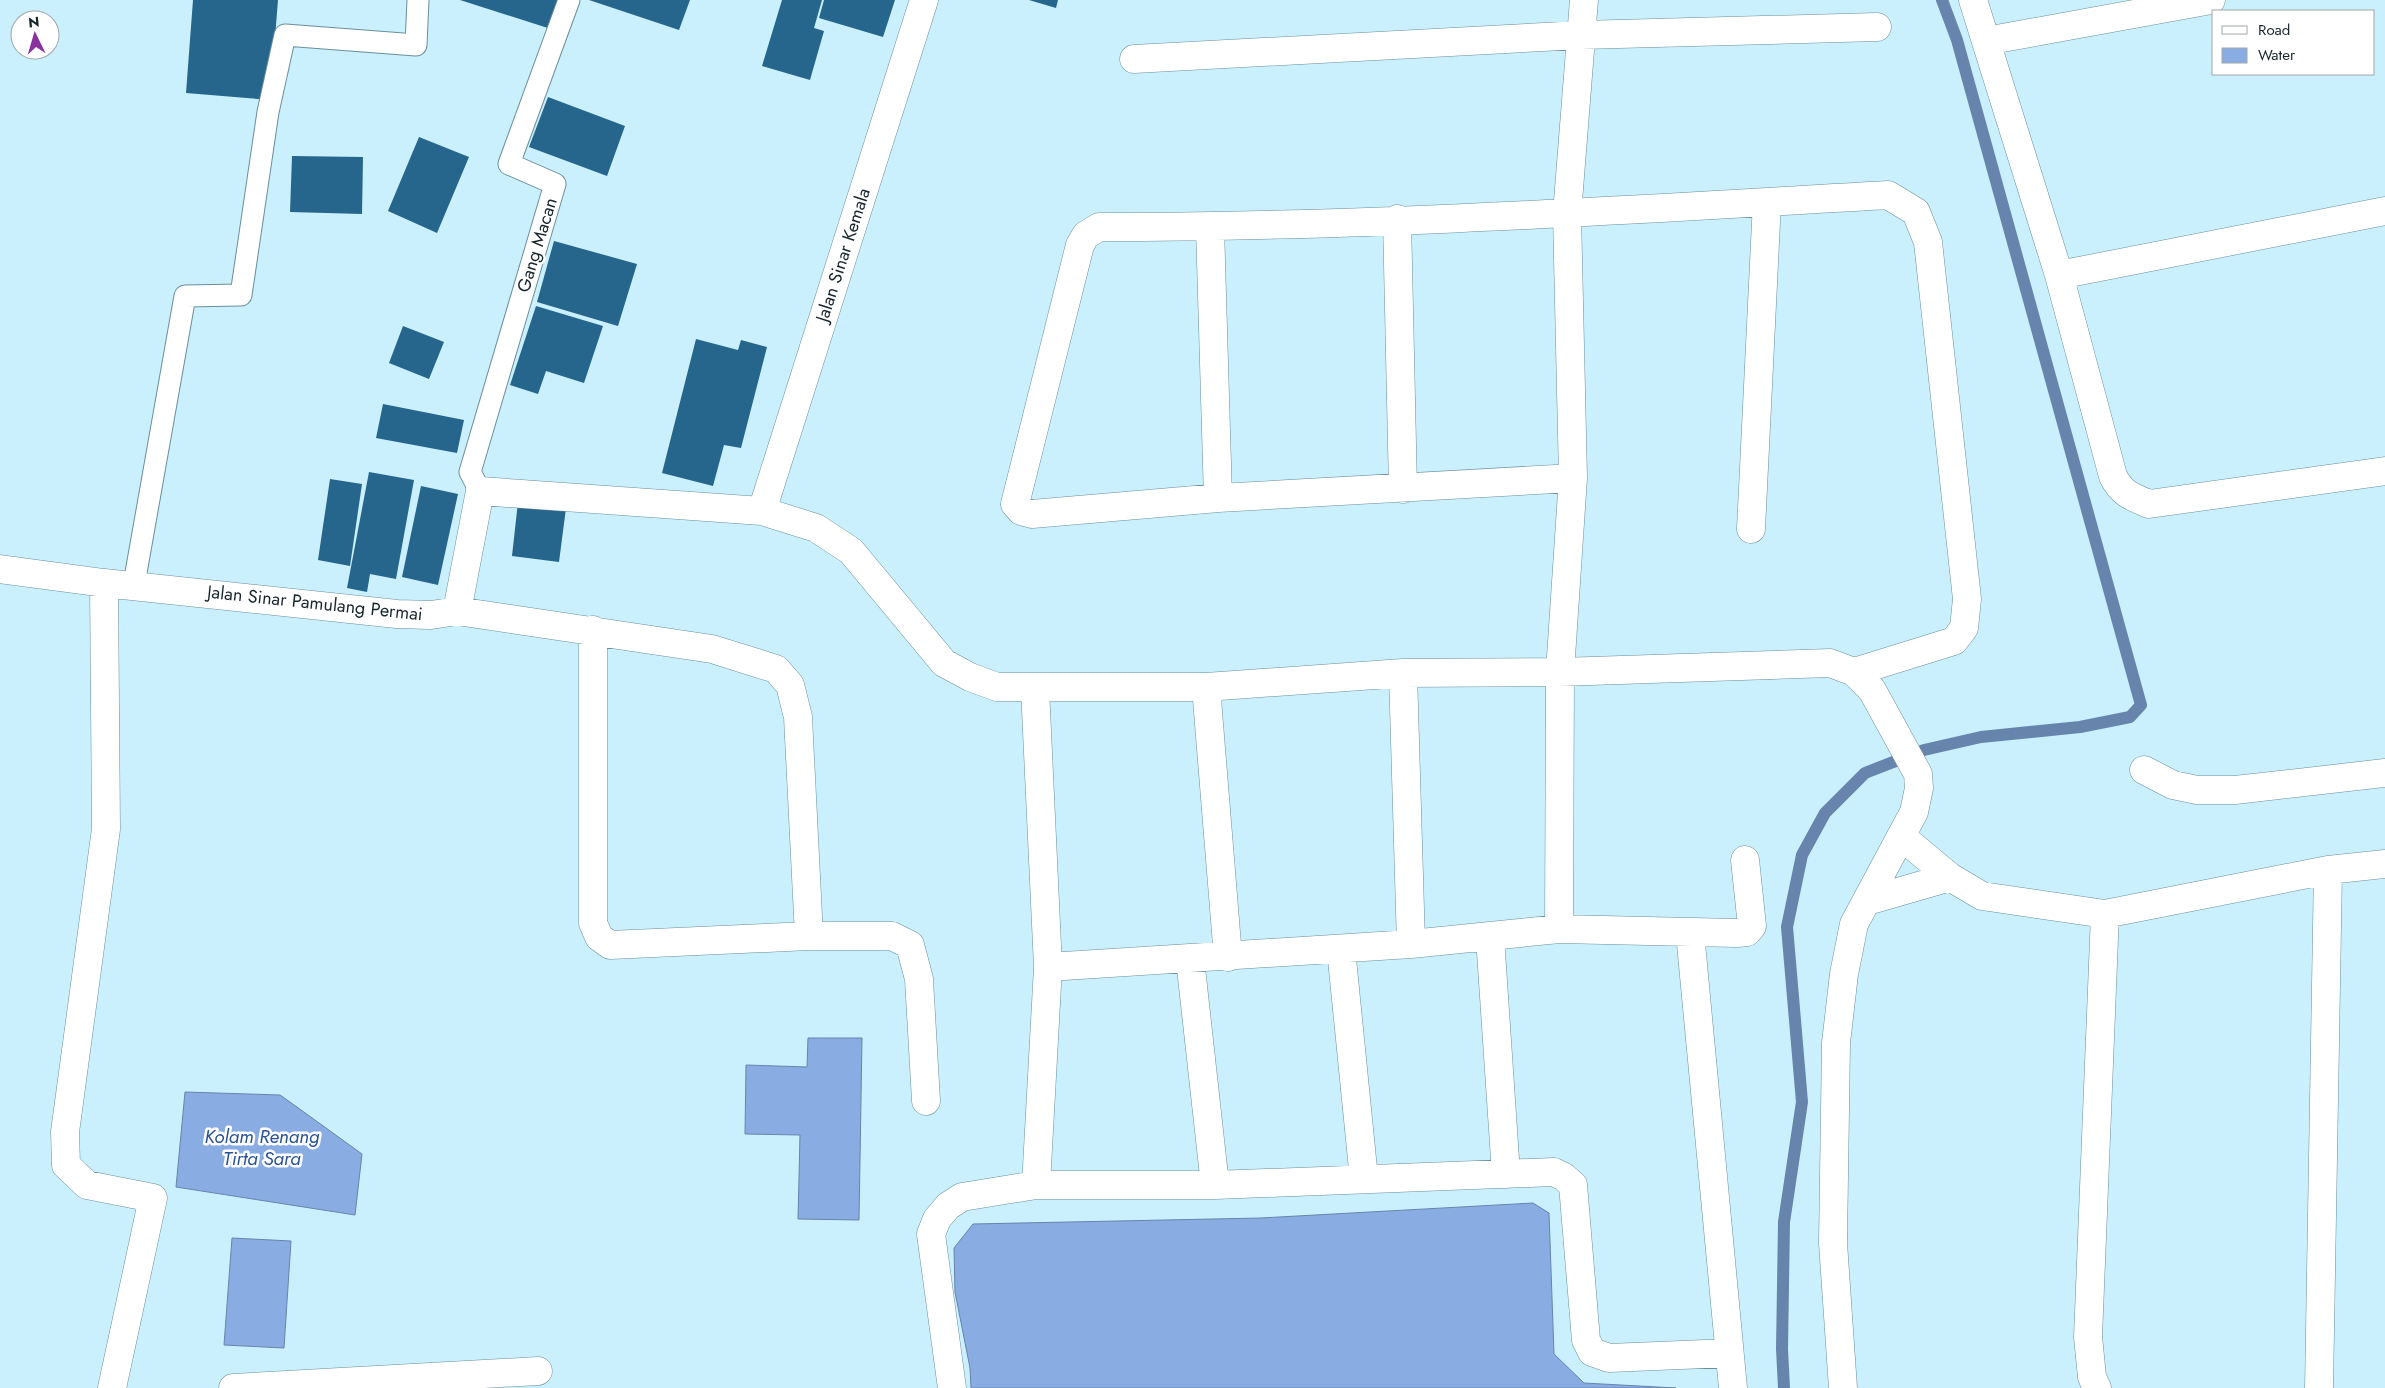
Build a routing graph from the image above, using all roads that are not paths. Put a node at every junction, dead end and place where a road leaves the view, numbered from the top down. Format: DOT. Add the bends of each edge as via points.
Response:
graph roads {
  1 [pos="418,0"];
  2 [pos="569,0"];
  3 [pos="924,0"];
  4 [pos="1584,0"];
  5 [pos="1973,0"];
  6 [pos="2211,0"];
  7 [pos="1877,27"];
  8 [pos="1582,36"];
  9 [pos="1986,41"];
  10 [pos="1134,59"];
  11 [pos="1767,202"];
  12 [pos="2385,211"];
  13 [pos="1567,214"];
  14 [pos="1397,219"];
  15 [pos="1210,227"];
  16 [pos="2059,275"];
  17 [pos="2385,471"];
  18 [pos="1573,478"];
  19 [pos="1402,489"];
  20 [pos="480,490"];
  21 [pos="1218,498"];
  22 [pos="762,511"];
  23 [pos="1751,529"];
  24 [pos="0,569"];
  25 [pos="104,583"];
  26 [pos="134,584"];
  27 [pos="456,610"];
  28 [pos="593,630"];
  29 [pos="1560,672"];
  30 [pos="1854,672"];
  31 [pos="1404,673"];
  32 [pos="1206,687"];
  33 [pos="1035,688"];
  34 [pos="2144,770"];
  35 [pos="2385,772"];
  36 [pos="1901,836"];
  37 [pos="1746,860"];
  38 [pos="2385,864"];
  39 [pos="2328,870"];
  40 [pos="1950,877"];
  41 [pos="1867,901"];
  42 [pos="2105,914"];
  43 [pos="1559,929"];
  44 [pos="1690,933"];
  45 [pos="809,936"];
  46 [pos="1490,938"];
  47 [pos="1411,944"];
  48 [pos="1341,949"];
  49 [pos="1228,958"];
  50 [pos="1190,959"];
  51 [pos="1048,967"];
  52 [pos="926,1101"];
  53 [pos="1506,1174"];
  54 [pos="1364,1179"];
  55 [pos="1214,1185"];
  56 [pos="1036,1186"];
  57 [pos="1729,1353"];
  58 [pos="538,1371"];
  59 [pos="272,1387"];
  60 [pos="112,1388"];
  61 [pos="233,1388"];
  62 [pos="952,1388"];
  63 [pos="1733,1388"];
  64 [pos="1843,1388"];
  65 [pos="2097,1388"];
  66 [pos="2319,1388"];
  1 -- 26 [label="lane" via="416,45 285,35 268,112 241,294 185,296"];
  2 -- 20 [label="lane, Gang Macan" via="509,164 555,184 470,472"];
  3 -- 22 [label="street, Jalan Sinar Kemala"];
  4 -- 8 [label="street"];
  5 -- 9 [label="street"];
  6 -- 9 [label="street"];
  7 -- 8 [label="street"];
  8 -- 10 [label="street"];
  8 -- 13 [label="street"];
  9 -- 16 [label="street"];
  11 -- 13 [label="street"];
  11 -- 23 [label="street"];
  11 -- 30 [label="street" via="1888,195 1916,212 1928,242 1966,599 1964,628 1954,641"];
  12 -- 16 [label="street"];
  13 -- 14 [label="street"];
  13 -- 18 [label="street"];
  14 -- 15 [label="street"];
  14 -- 19 [label="street"];
  15 -- 21 [label="street"];
  15 -- 21 [label="street" via="1099,227 1086,235 1080,245 1014,504 1032,514"];
  16 -- 17 [label="street" via="2114,476 2127,495 2149,504"];
  18 -- 19 [label="street"];
  18 -- 29 [label="street"];
  19 -- 21 [label="street"];
  20 -- 22 [label="street"];
  20 -- 27 [label="street"];
  22 -- 33 [label="street" via="816,528 851,551 944,663 997,687"];
  24 -- 25 [label="street, Jalan Sinar Pamulang Permai"];
  25 -- 26 [label="street, Jalan Sinar Pamulang Permai"];
  25 -- 60 [label="street" via="106,829 65,1132 66,1165 87,1185 153,1198"];
  26 -- 27 [label="street, Jalan Sinar Pamulang Permai" via="398,614 431,615"];
  27 -- 28 [label="street, Jalan Sinar Pamulang Permai"];
  28 -- 45 [label="street, Jalan Sinar Pamulang Permai" via="712,649 776,669 790,685 798,717"];
  28 -- 45 [label="street" via="593,923 600,937 610,945"];
  29 -- 30 [label="street" via="1830,663"];
  29 -- 31 [label="street"];
  29 -- 43 [label="street"];
  30 -- 36 [label="street" via="1872,690 1918,774 1916,805"];
  31 -- 32 [label="street"];
  31 -- 47 [label="street"];
  32 -- 33 [label="street"];
  32 -- 49 [label="street"];
  33 -- 51 [label="street"];
  34 -- 35 [label="street" via="2173,785 2197,790 2235,790"];
  36 -- 40 [label="street"];
  36 -- 41 [label="street"];
  37 -- 44 [label="street" via="1752,926 1747,932"];
  38 -- 39 [label="street"];
  39 -- 42 [label="street"];
  39 -- 66 [label="street"];
  40 -- 41 [label="street"];
  40 -- 42 [label="street" via="1982,896"];
  41 -- 64 [label="street" via="1854,924 1836,1043 1833,1243"];
  42 -- 65 [label="street" via="2088,1337 2092,1376"];
  43 -- 44 [label="street"];
  43 -- 46 [label="street"];
  44 -- 57 [label="street"];
  45 -- 52 [label="street" via="892,936 910,945 919,979"];
  46 -- 47 [label="street"];
  46 -- 53 [label="street"];
  47 -- 48 [label="street"];
  48 -- 49 [label="street"];
  48 -- 54 [label="street"];
  49 -- 50 [label="street"];
  50 -- 51 [label="street"];
  50 -- 55 [label="street"];
  51 -- 56 [label="street"];
  53 -- 54 [label="street"];
  53 -- 57 [label="street" via="1554,1172 1573,1185 1586,1340 1592,1352 1609,1358"];
  54 -- 55 [label="street"];
  55 -- 56 [label="street"];
  56 -- 62 [label="street" via="962,1197 937,1219 931,1234"];
  57 -- 63 [label="street"];
  58 -- 59 [label="street"];
  59 -- 61 [label="street"];
}
